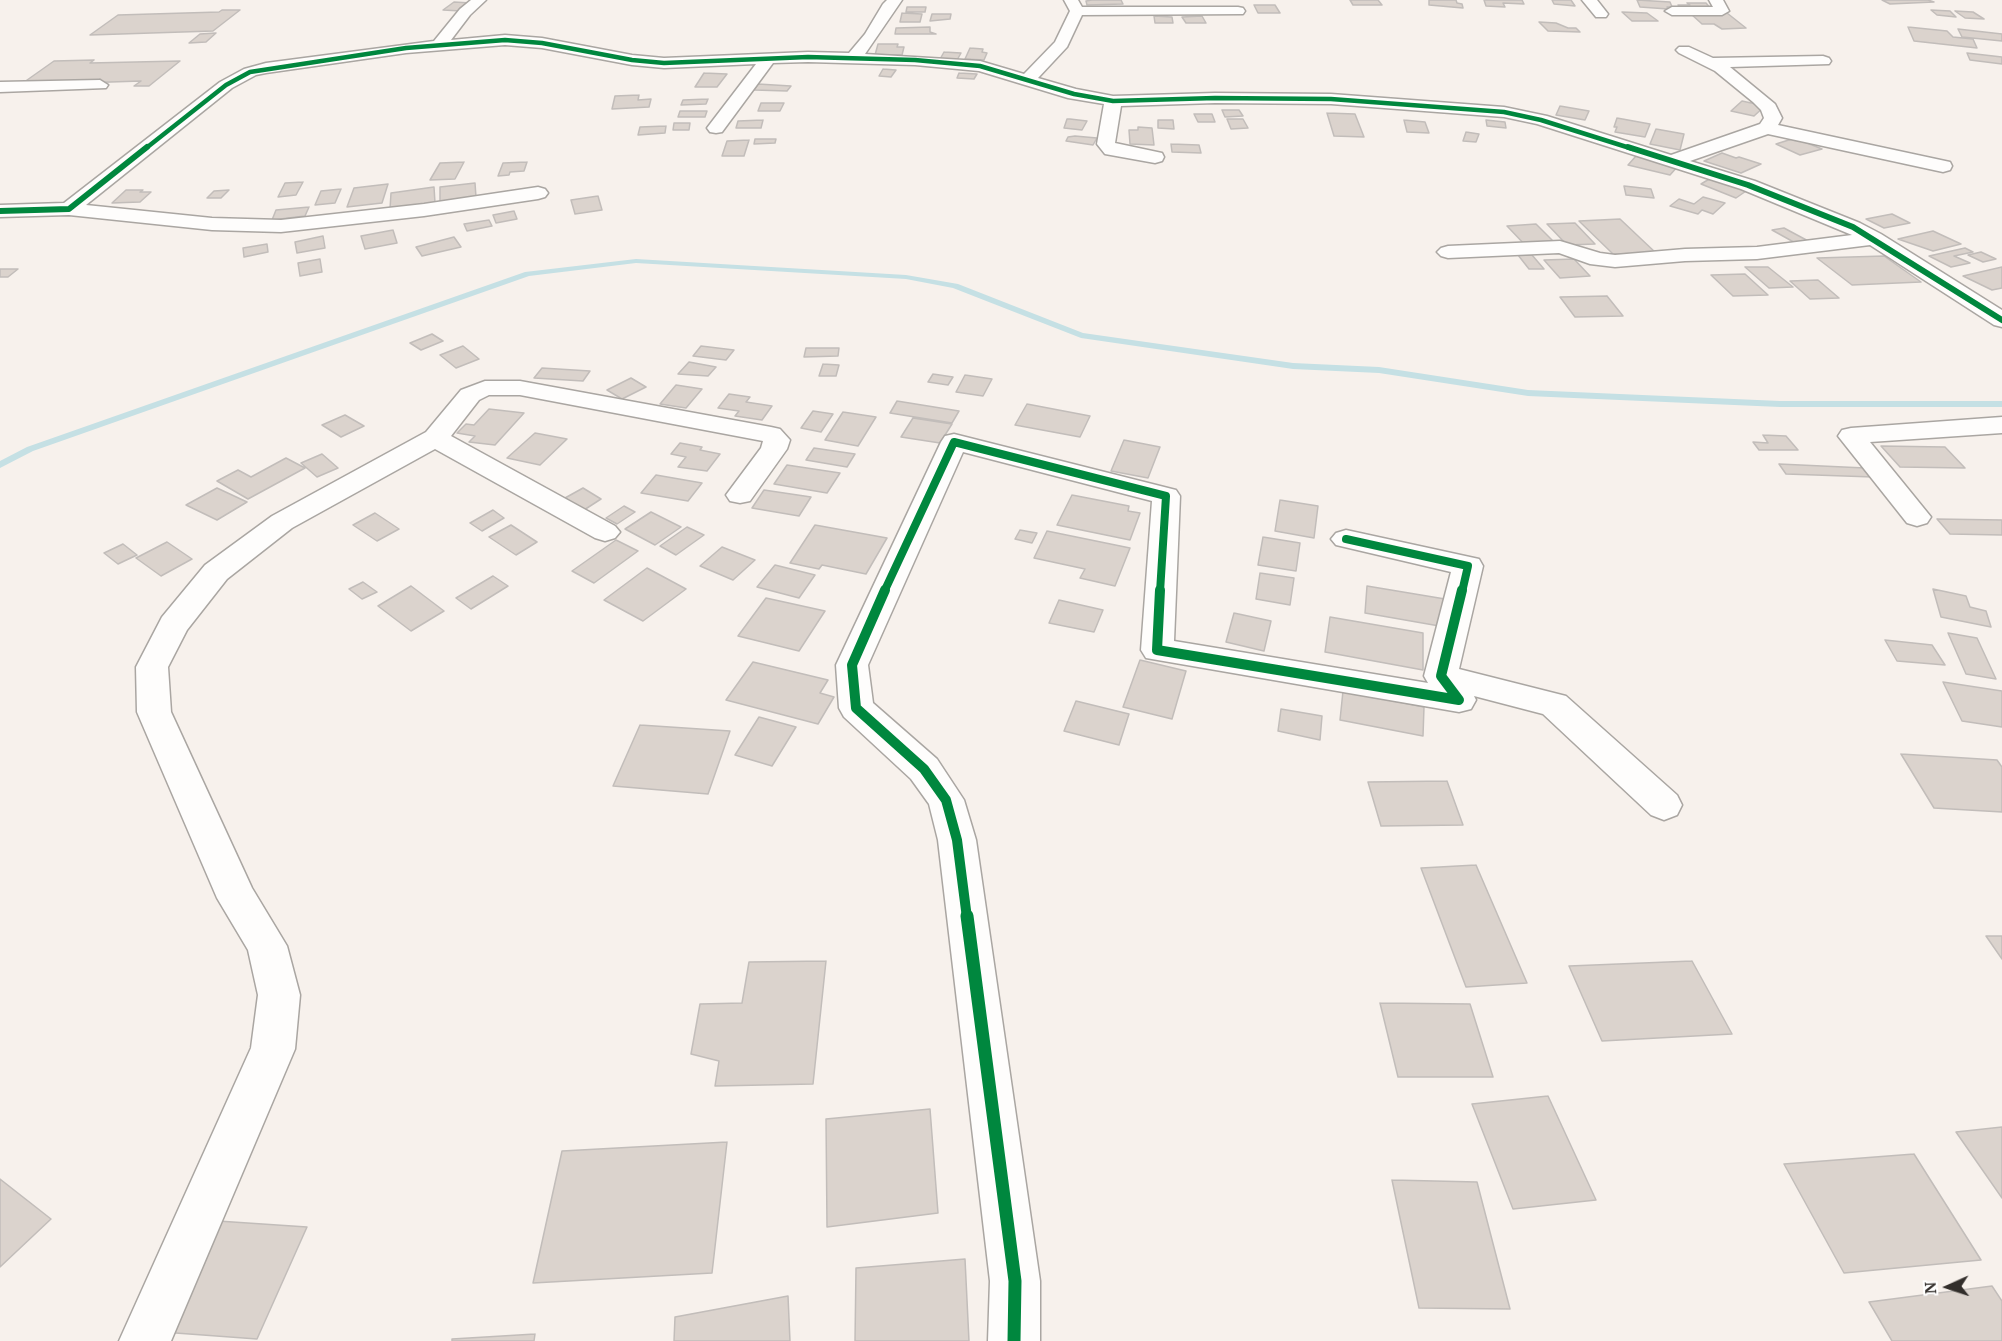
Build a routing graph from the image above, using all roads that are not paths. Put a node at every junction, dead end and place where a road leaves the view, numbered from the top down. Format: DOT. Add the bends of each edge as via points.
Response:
graph roads {
  1 [pos="479,0"];
  2 [pos="895,0"];
  3 [pos="1588,0"];
  4 [pos="1716,0"];
  5 [pos="1074,6"];
  6 [pos="1238,11"];
  7 [pos="1672,11"];
  8 [pos="1601,14"];
  9 [pos="439,45"];
  10 [pos="1683,50"];
  11 [pos="854,58"];
  12 [pos="767,60"];
  13 [pos="1823,61"];
  14 [pos="1711,63"];
  15 [pos="1028,78"];
  16 [pos="100,85"];
  17 [pos="0,87"];
  18 [pos="1113,101"];
  19 [pos="716,128"];
  20 [pos="1767,128"];
  21 [pos="1155,157"];
  22 [pos="1674,160"];
  23 [pos="1943,166"];
  24 [pos="538,193"];
  25 [pos="69,209"];
  26 [pos="0,211"];
  27 [pos="1874,238"];
  28 [pos="1448,252"];
  29 [pos="2002,320"];
  30 [pos="2002,425"];
  31 [pos="435,438"];
  32 [pos="740,495"];
  33 [pos="1917,518"];
  34 [pos="606,531"];
  35 [pos="1346,539"];
  36 [pos="1441,676"];
  37 [pos="1664,804"];
  38 [pos="145,1341"];
  39 [pos="1014,1341"];
  1 -- 9 [label="street"];
  2 -- 11 [label="street"];
  3 -- 8 [label="street"];
  4 -- 7 [label="street" via="1722,11"];
  5 -- 6 [label="street"];
  5 -- 15 [label="street" via="1062,44"];
  9 -- 12 [label="street" via="505,40 664,63"];
  9 -- 25 [label="street" via="250,72 226,85"];
  10 -- 14 [label="street"];
  11 -- 12 [label="street"];
  11 -- 15 [label="street" via="980,66"];
  12 -- 19 [label="street"];
  13 -- 14 [label="street"];
  14 -- 20 [label="street" via="1769,108 1773,118"];
  15 -- 18 [label="street" via="1074,94"];
  16 -- 17 [label="street"];
  18 -- 21 [label="street" via="1106,144 1111,150"];
  18 -- 22 [label="street" via="1331,99 1504,112"];
  20 -- 22 [label="street"];
  20 -- 23 [label="street"];
  22 -- 27 [label="street" via="1748,185"];
  24 -- 25 [label="street" via="281,226 212,224"];
  25 -- 26 [label="street"];
  27 -- 28 [label="street" via="1757,253 1615,261 1560,248"];
  27 -- 29 [label="street"];
  30 -- 33 [label="street" via="1851,436"];
  31 -- 32 [label="street" via="470,395 501,386 771,435 777,440 774,449"];
  31 -- 34 [label="street"];
  31 -- 38 [label="street" via="282,522 216,572 173,625 152,667 154,712 237,898 267,946 279,996 273,1049"];
  35 -- 36 [label="street" via="1467,566"];
  36 -- 37 [label="street" via="1554,705"];
  36 -- 39 [label="street" via="1459,700 1157,650 1166,496 954,442 852,665 856,708 924,769 946,800 957,840 1015,1281"];
}
